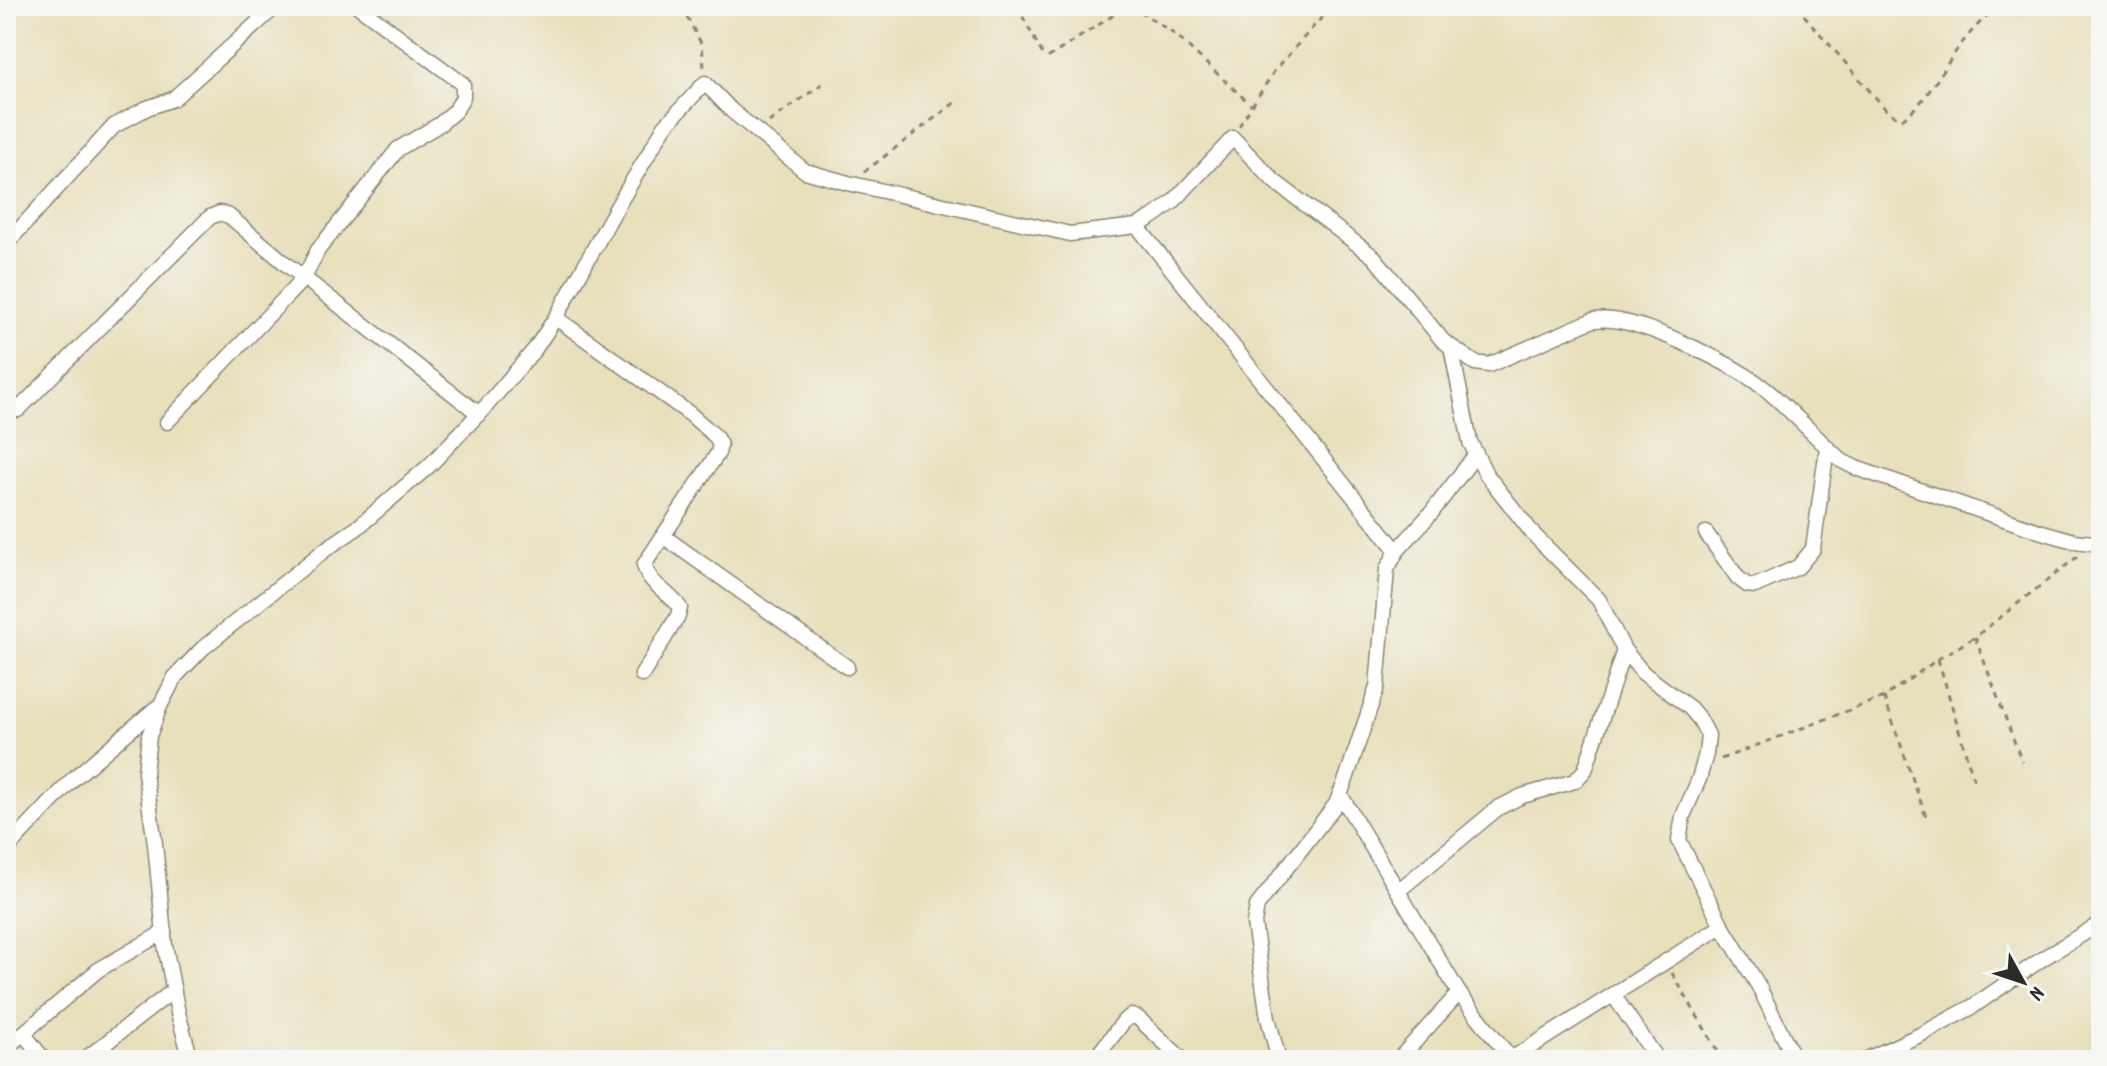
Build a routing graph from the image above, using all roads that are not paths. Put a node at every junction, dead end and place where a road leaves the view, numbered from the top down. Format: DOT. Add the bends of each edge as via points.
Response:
graph roads {
  1 [pos="276,6"];
  2 [pos="358,6"];
  3 [pos="1137,226"];
  4 [pos="6,244"];
  5 [pos="304,278"];
  6 [pos="556,318"];
  7 [pos="1451,347"];
  8 [pos="18,410"];
  9 [pos="479,414"];
  10 [pos="167,422"];
  11 [pos="1827,448"];
  12 [pos="1476,454"];
  13 [pos="1706,533"];
  14 [pos="663,536"];
  15 [pos="2097,541"];
  16 [pos="1397,551"];
  17 [pos="1624,650"];
  18 [pos="847,667"];
  19 [pos="642,675"];
  20 [pos="160,706"];
  21 [pos="1340,794"];
  22 [pos="6,850"];
  23 [pos="1398,891"];
  24 [pos="2101,923"];
  25 [pos="1722,926"];
  26 [pos="164,932"];
  27 [pos="174,990"];
  28 [pos="1459,993"];
  29 [pos="1614,996"];
  30 [pos="24,1034"];
  31 [pos="6,1048"];
  32 [pos="44,1060"];
  33 [pos="84,1060"];
  34 [pos="191,1060"];
  35 [pos="1094,1060"];
  36 [pos="1183,1060"];
  37 [pos="1279,1060"];
  38 [pos="1398,1060"];
  39 [pos="1658,1060"];
  40 [pos="1795,1060"];
  41 [pos="1865,1060"];
  1 -- 4 [label="street" via="173,99 114,126"];
  2 -- 5 [label="street" via="463,84 463,97 440,124 398,149 318,250"];
  3 -- 6 [label="street" via="1070,234 805,171 705,83 665,126"];
  3 -- 7 [label="street" via="1173,202 1233,138 1274,181 1374,257"];
  3 -- 16 [label="street"];
  5 -- 8 [label="street" via="229,216 210,217"];
  5 -- 9 [label="street"];
  5 -- 10 [label="street"];
  6 -- 9 [label="street"];
  6 -- 14 [label="street" via="690,414 720,445"];
  7 -- 11 [label="street" via="1475,363 1489,365 1593,320 1624,322 1688,345 1746,376"];
  7 -- 12 [label="street"];
  9 -- 20 [label="street" via="357,528 203,648 175,677"];
  11 -- 13 [label="street" via="1813,549 1798,567 1747,585"];
  11 -- 15 [label="street" via="1875,475 2039,531"];
  12 -- 16 [label="street"];
  12 -- 17 [label="street" via="1534,535 1599,600"];
  14 -- 18 [label="street"];
  14 -- 19 [label="street" via="644,565 680,608"];
  16 -- 21 [label="street" via="1387,569 1377,687"];
  17 -- 23 [label="street" via="1585,770 1575,781 1498,808"];
  17 -- 25 [label="street" via="1643,673 1690,708 1708,735 1679,840"];
  20 -- 22 [label="street" via="73,779"];
  20 -- 26 [label="street" via="149,736 145,773"];
  21 -- 23 [label="street"];
  21 -- 37 [label="street" via="1257,906 1254,923"];
  23 -- 28 [label="street"];
  24 -- 41 [label="street" via="1972,1007"];
  25 -- 29 [label="street"];
  25 -- 40 [label="street"];
  26 -- 27 [label="street"];
  26 -- 30 [label="street" via="98,970"];
  27 -- 33 [label="street"];
  27 -- 34 [label="street"];
  28 -- 29 [label="street" via="1512,1058"];
  28 -- 38 [label="street"];
  29 -- 39 [label="street"];
  30 -- 31 [label="street"];
  30 -- 32 [label="street"];
  35 -- 36 [label="street" via="1131,1016"];
}
